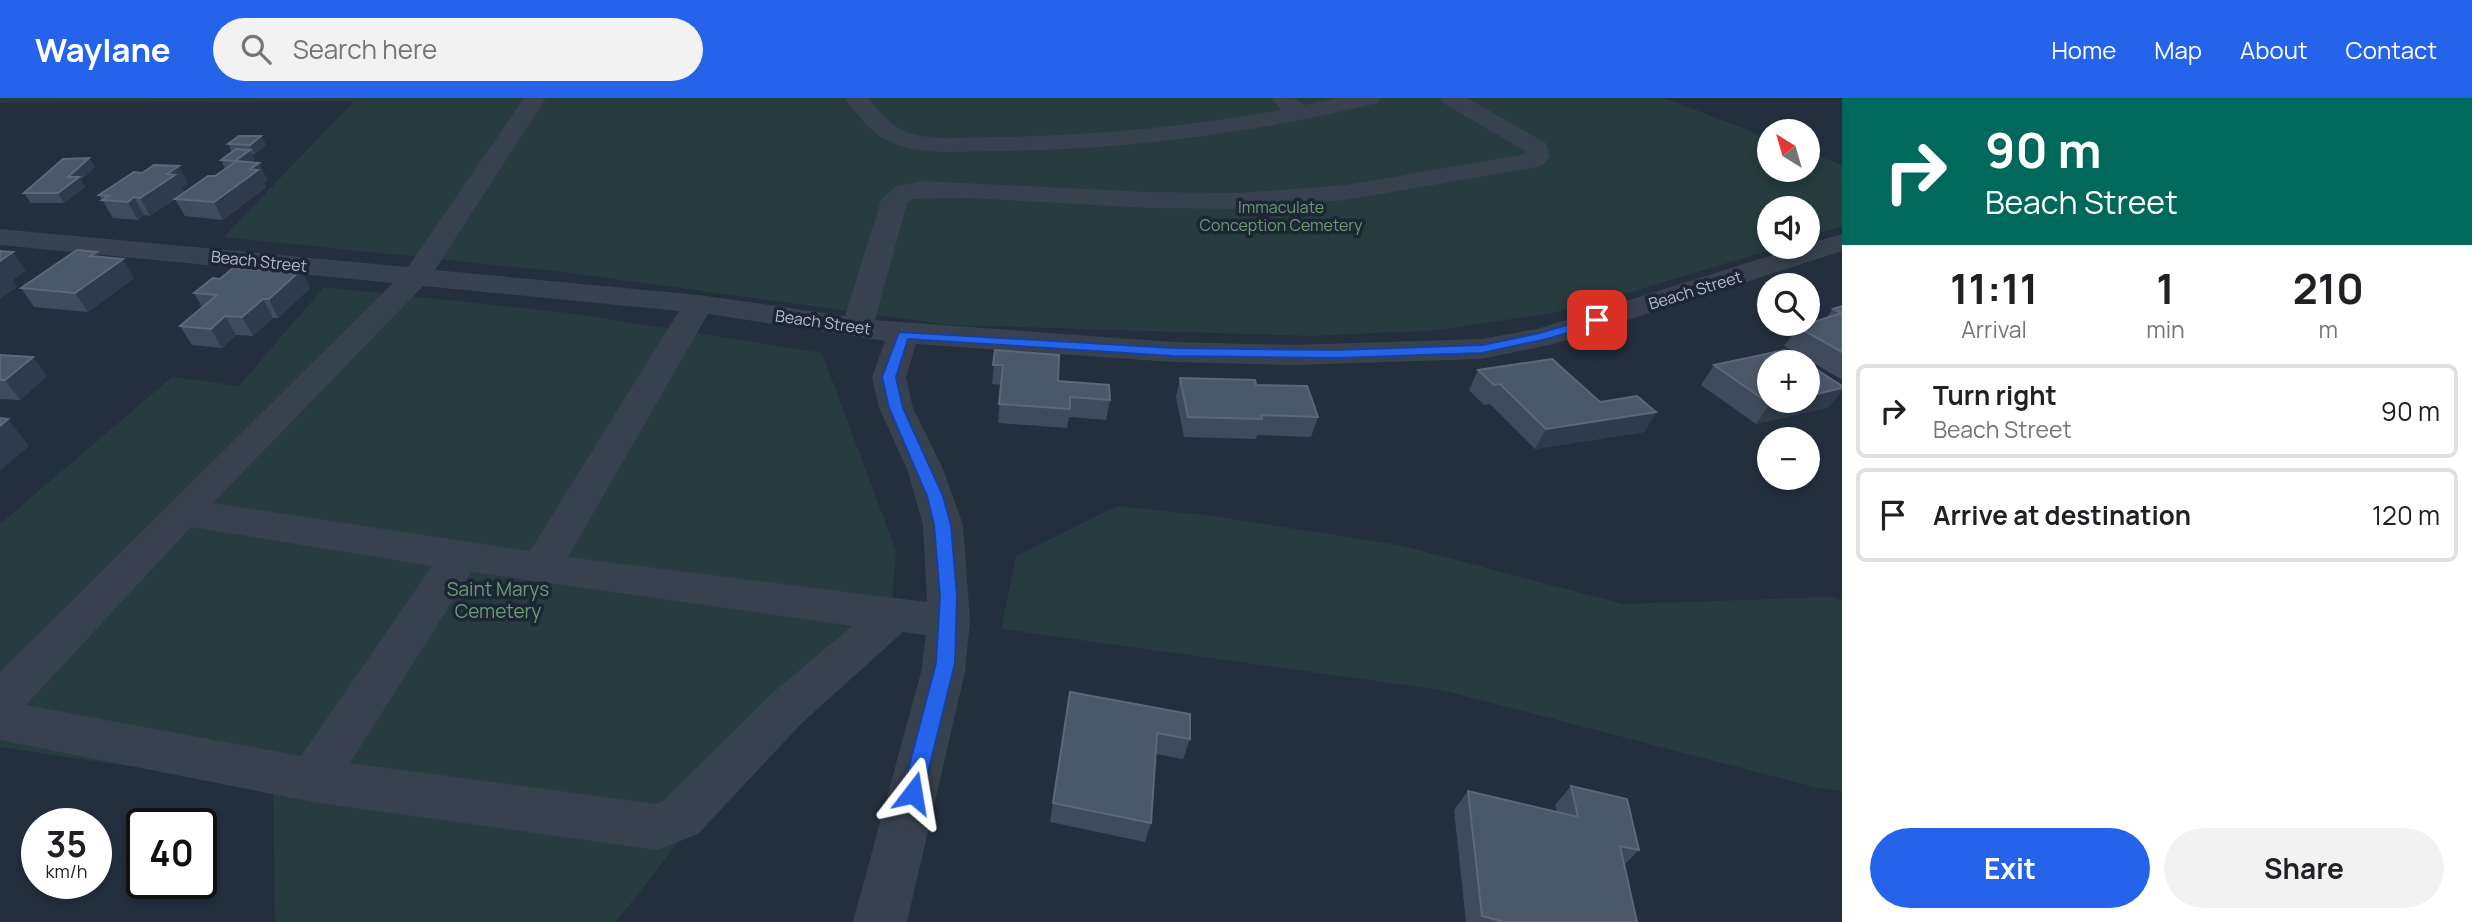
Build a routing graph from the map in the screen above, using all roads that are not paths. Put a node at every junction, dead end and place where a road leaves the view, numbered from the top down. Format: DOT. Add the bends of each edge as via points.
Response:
graph roads {
  1 [pos="535,98"];
  2 [pos="856,98"];
  3 [pos="1279,98"];
  4 [pos="1370,98"];
  5 [pos="1451,98"];
  6 [pos="1300,113"];
  7 [pos="0,237"];
  8 [pos="1842,242"];
  9 [pos="416,276"];
  10 [pos="699,304"];
  11 [pos="857,327"];
  12 [pos="903,334"];
  13 [pos="182,512"];
  14 [pos="460,556"];
  15 [pos="541,568"];
  16 [pos="894,615"];
  17 [pos="949,621"];
  18 [pos="0,702"];
  19 [pos="0,720"];
  20 [pos="312,780"];
  21 [pos="880,922"];
  1 -- 9 [label="street"];
  2 -- 6 [label="street" via="890,134 934,143 1143,138"];
  3 -- 6 [label="street"];
  4 -- 6 [label="street"];
  5 -- 11 [label="street" via="1538,148 1538,157 1285,199 1094,199 946,189 904,193 894,200"];
  7 -- 9 [label="street, Beach Street"];
  8 -- 12 [label="street, Beach Street" via="1553,334 1482,349 1186,353"];
  9 -- 10 [label="street, Beach Street"];
  9 -- 13 [label="street"];
  10 -- 11 [label="street, Beach Street"];
  10 -- 15 [label="street"];
  11 -- 12 [label="street, Beach Street"];
  12 -- 17 [label="street" via="889,377 896,408 925,469 943,525"];
  13 -- 14 [label="street"];
  13 -- 18 [label="street"];
  14 -- 15 [label="street"];
  14 -- 20 [label="street"];
  15 -- 16 [label="street"];
  16 -- 17 [label="street"];
  16 -- 20 [label="street" via="786,709 680,818 657,827"];
  17 -- 21 [label="street" via="945,663"];
  19 -- 20 [label="street"];
}
